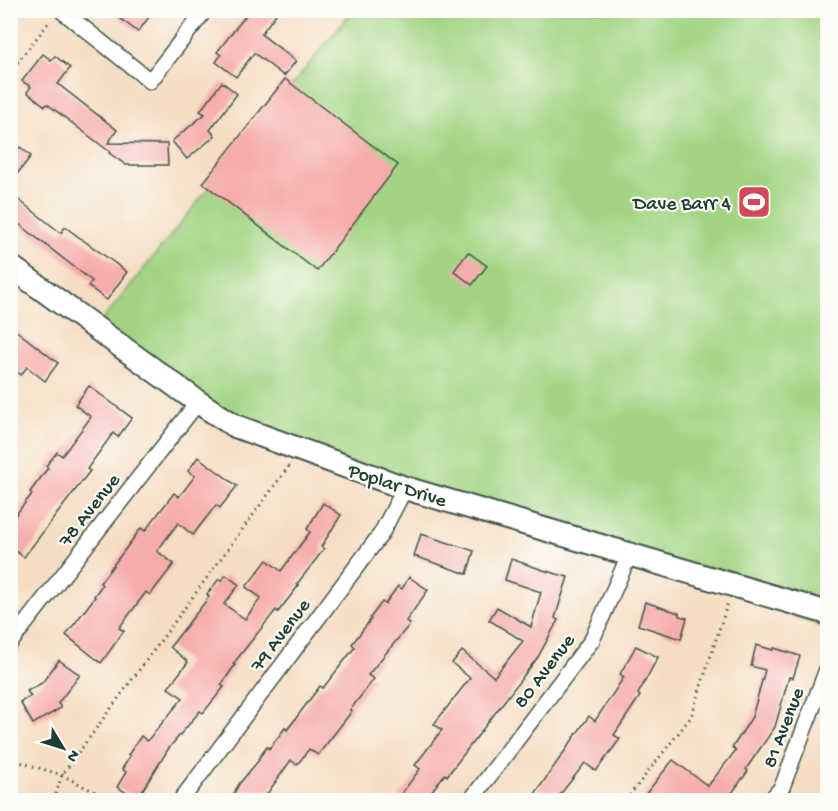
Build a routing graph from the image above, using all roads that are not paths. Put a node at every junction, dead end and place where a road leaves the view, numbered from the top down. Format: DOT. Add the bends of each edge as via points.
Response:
graph roads {
  1 [pos="205,10"];
  2 [pos="56,15"];
  3 [pos="10,266"];
  4 [pos="198,402"];
  5 [pos="405,488"];
  6 [pos="630,554"];
  7 [pos="828,613"];
  8 [pos="10,643"];
  9 [pos="828,667"];
  10 [pos="181,801"];
  11 [pos="471,801"];
  12 [pos="771,801"];
  1 -- 2 [label="street" via="150,81"];
  3 -- 4 [label="street, Poplar Drive"];
  4 -- 5 [label="street, Poplar Drive" via="235,426"];
  4 -- 8 [label="street, 78 Avenue"];
  5 -- 6 [label="street, Poplar Drive"];
  5 -- 10 [label="street, 79 Avenue" via="381,534"];
  6 -- 7 [label="street, Poplar Drive"];
  6 -- 11 [label="street, 80 Avenue" via="592,640"];
  9 -- 12 [label="street, 81 Avenue" via="782,787"];
}
